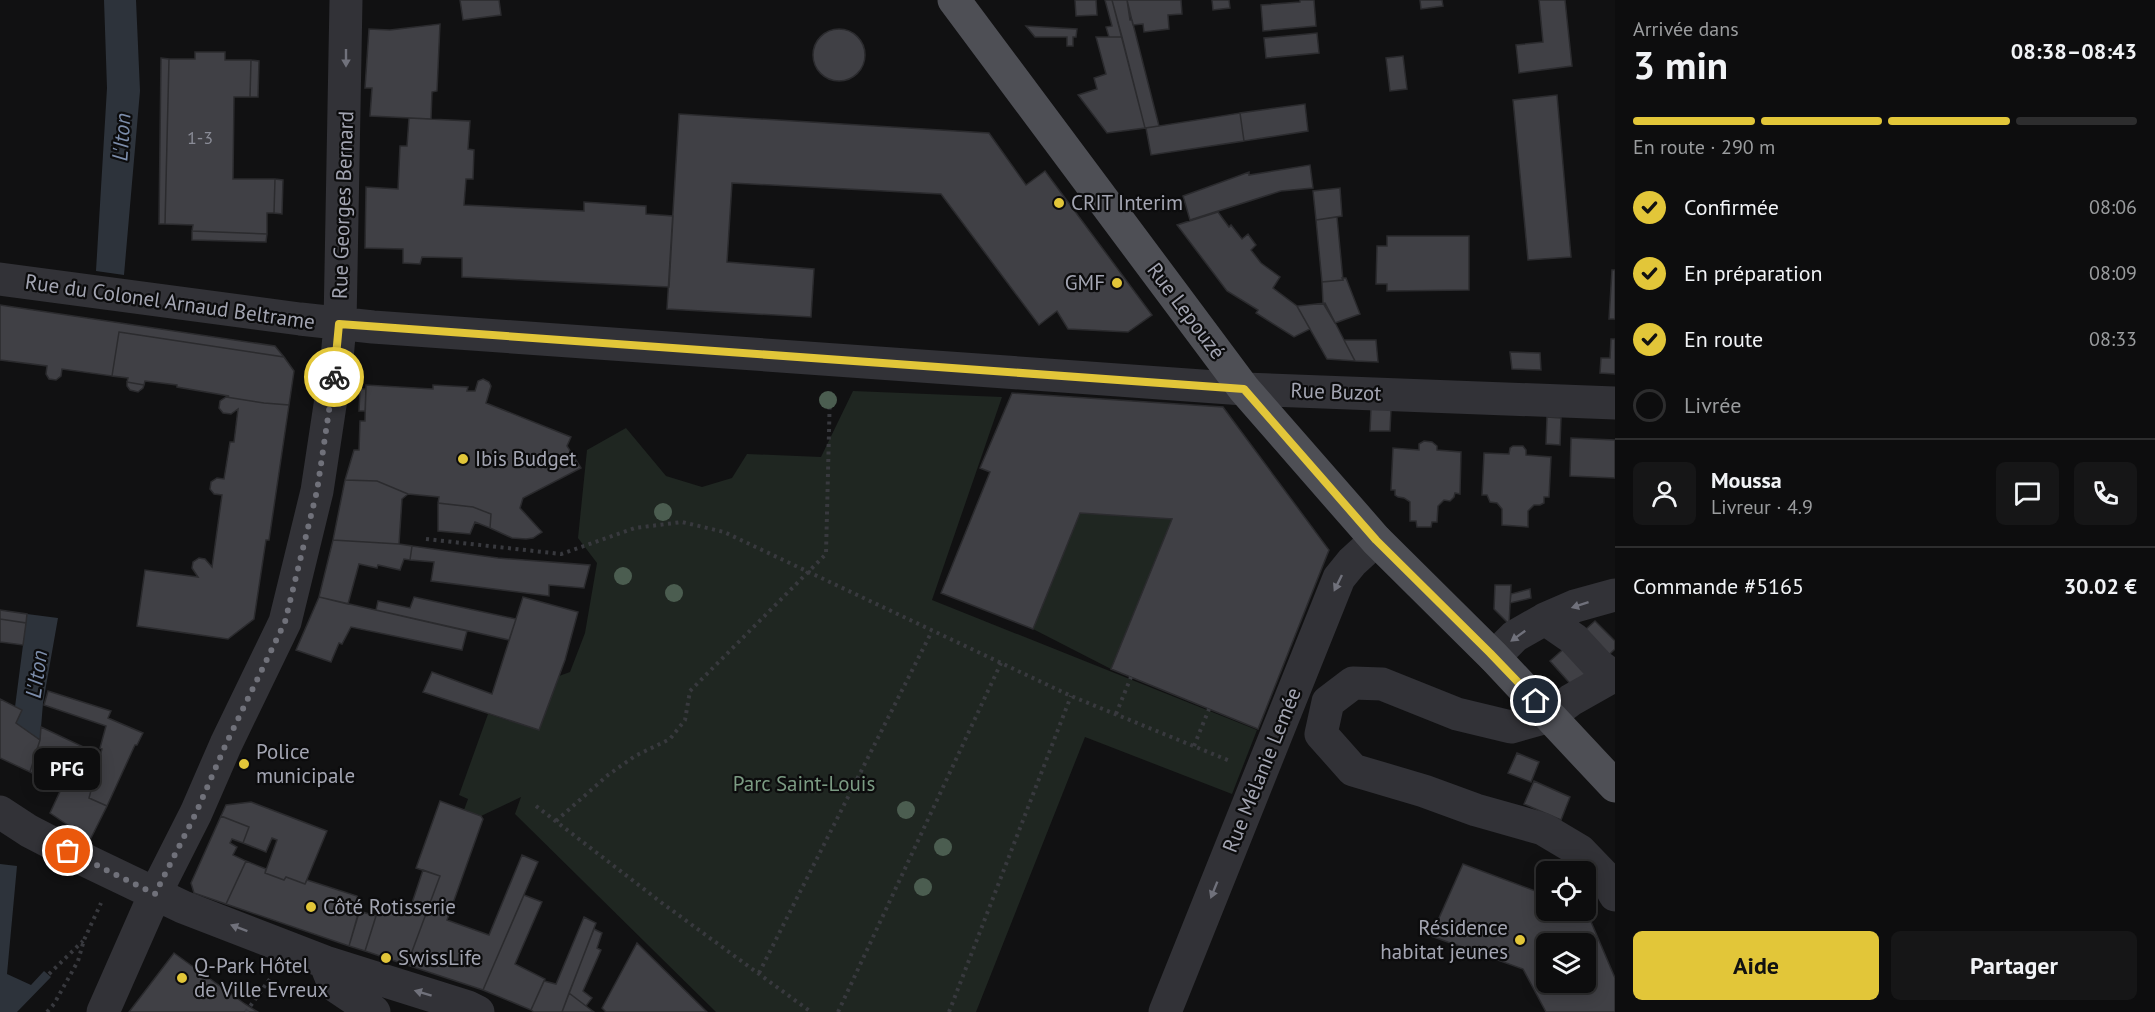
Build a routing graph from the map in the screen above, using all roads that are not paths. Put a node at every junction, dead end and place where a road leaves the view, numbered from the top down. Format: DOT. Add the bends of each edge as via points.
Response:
graph roads {
  1 [pos="346,0"];
  2 [pos="954,0"];
  3 [pos="0,279"];
  4 [pos="339,324"];
  5 [pos="1244,389"];
  6 [pos="1615,404"];
  7 [pos="1376,540"];
  8 [pos="1615,595"];
  9 [pos="1545,619"];
  10 [pos="1494,657"];
  11 [pos="1614,676"];
  12 [pos="1550,716"];
  13 [pos="1615,786"];
  14 [pos="0,812"];
  15 [pos="155,894"];
  16 [pos="1615,895"];
  17 [pos="325,962"];
  18 [pos="105,1012"];
  19 [pos="374,1012"];
  20 [pos="478,1012"];
  21 [pos="1165,1012"];
  1 -- 4 [label="street, Rue Georges Bernard, one-way"];
  2 -- 5 [label="main road, Rue Lepouzé"];
  3 -- 4 [label="street, Rue du Colonel Arnaud Beltrame"];
  4 -- 5 [label="street, Rue Buzot"];
  4 -- 15 [label="street, Rue Georges Bernard" via="317,491 285,622"];
  5 -- 6 [label="street, Rue Buzot"];
  5 -- 7 [label="main road, Rue Lepouzé"];
  7 -- 10 [label="main road, Rue Lepouzé"];
  7 -- 21 [label="street, Rue Mélanie Lemée, one-way" via="1339,579"];
  8 -- 9 [label="street, one-way"];
  9 -- 10 [label="street, one-way" via="1515,636"];
  9 -- 11 [label="street" via="1574,639"];
  10 -- 12 [label="main road, Rue Lepouzé"];
  11 -- 12 [label="street"];
  12 -- 13 [label="main road, Rue Lepouzé"];
  12 -- 16 [label="street" via="1511,727 1457,714 1382,684 1353,683 1328,702 1321,734 1353,770 1543,829 1580,851 1605,877"];
  14 -- 15 [label="street" via="29,831"];
  17 -- 15 [label="street, one-way"];
  15 -- 18 [label="street, Rue Georges Bernard"];
  17 -- 19 [label="street" via="334,985"];
  20 -- 17 [label="street, one-way"];
}
